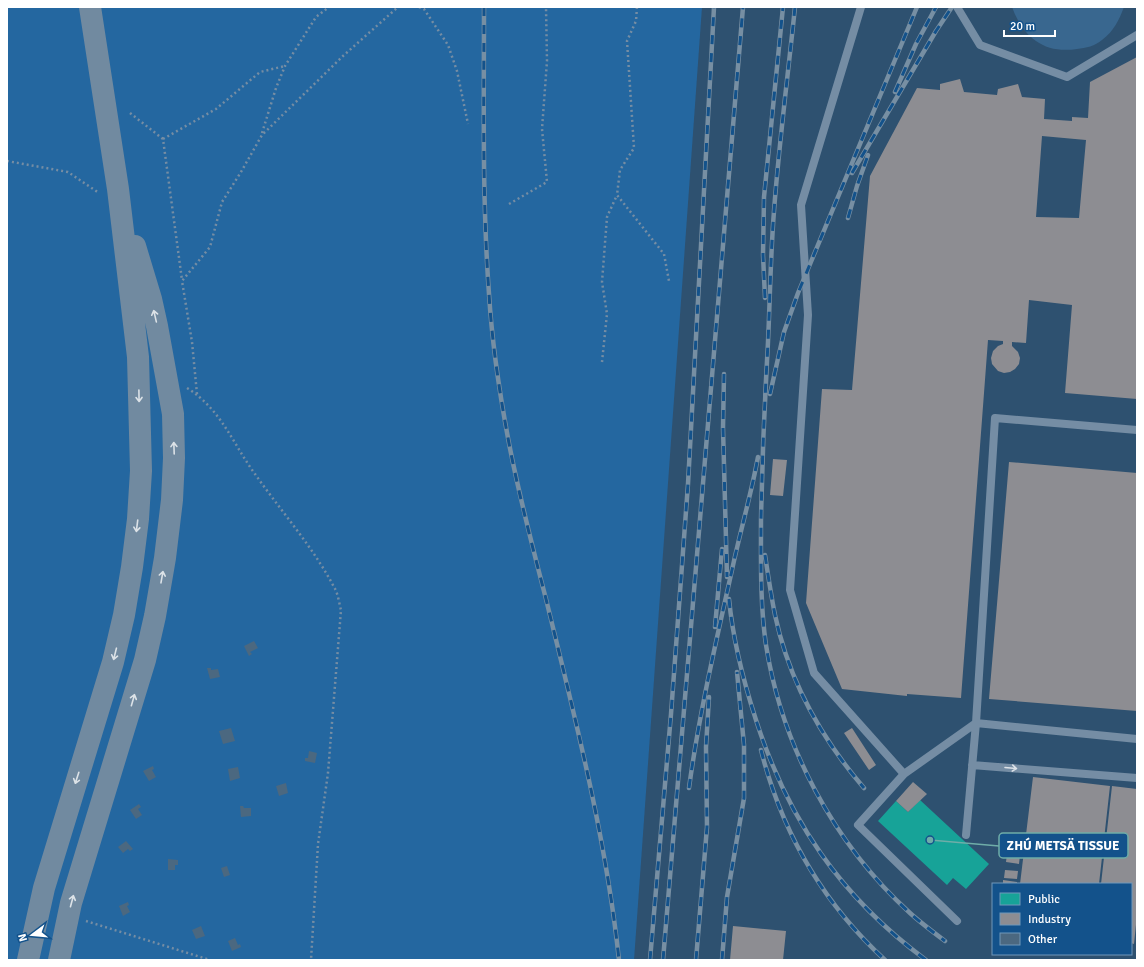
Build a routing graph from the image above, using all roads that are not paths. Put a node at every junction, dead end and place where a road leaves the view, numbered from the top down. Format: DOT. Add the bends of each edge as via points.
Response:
graph roads {
  1 [pos="90,7"];
  2 [pos="861,7"];
  3 [pos="957,7"];
  4 [pos="1137,35"];
  5 [pos="109,192"];
  6 [pos="1137,430"];
  7 [pos="976,723"];
  8 [pos="1137,739"];
  9 [pos="972,765"];
  10 [pos="904,774"];
  11 [pos="1137,778"];
  12 [pos="966,835"];
  13 [pos="957,921"];
  14 [pos="28,960"];
  15 [pos="59,960"];
  1 -- 5 [label="main road" via="113,161"];
  2 -- 10 [label="lane" via="801,205 808,315 790,590 814,673"];
  3 -- 4 [label="lane" via="980,45 1067,77"];
  5 -- 14 [label="main road, one-way" via="138,357 141,471 138,519 124,615 113,662 44,888"];
  15 -- 5 [label="main road, one-way" via="71,903 143,667 155,616 172,500 173,414 161,347 151,300"];
  6 -- 7 [label="lane" via="995,418"];
  7 -- 8 [label="lane"];
  7 -- 9 [label="lane"];
  7 -- 10 [label="lane"];
  9 -- 11 [label="lane, one-way"];
  9 -- 12 [label="lane"];
  10 -- 13 [label="lane" via="858,825"];
}
